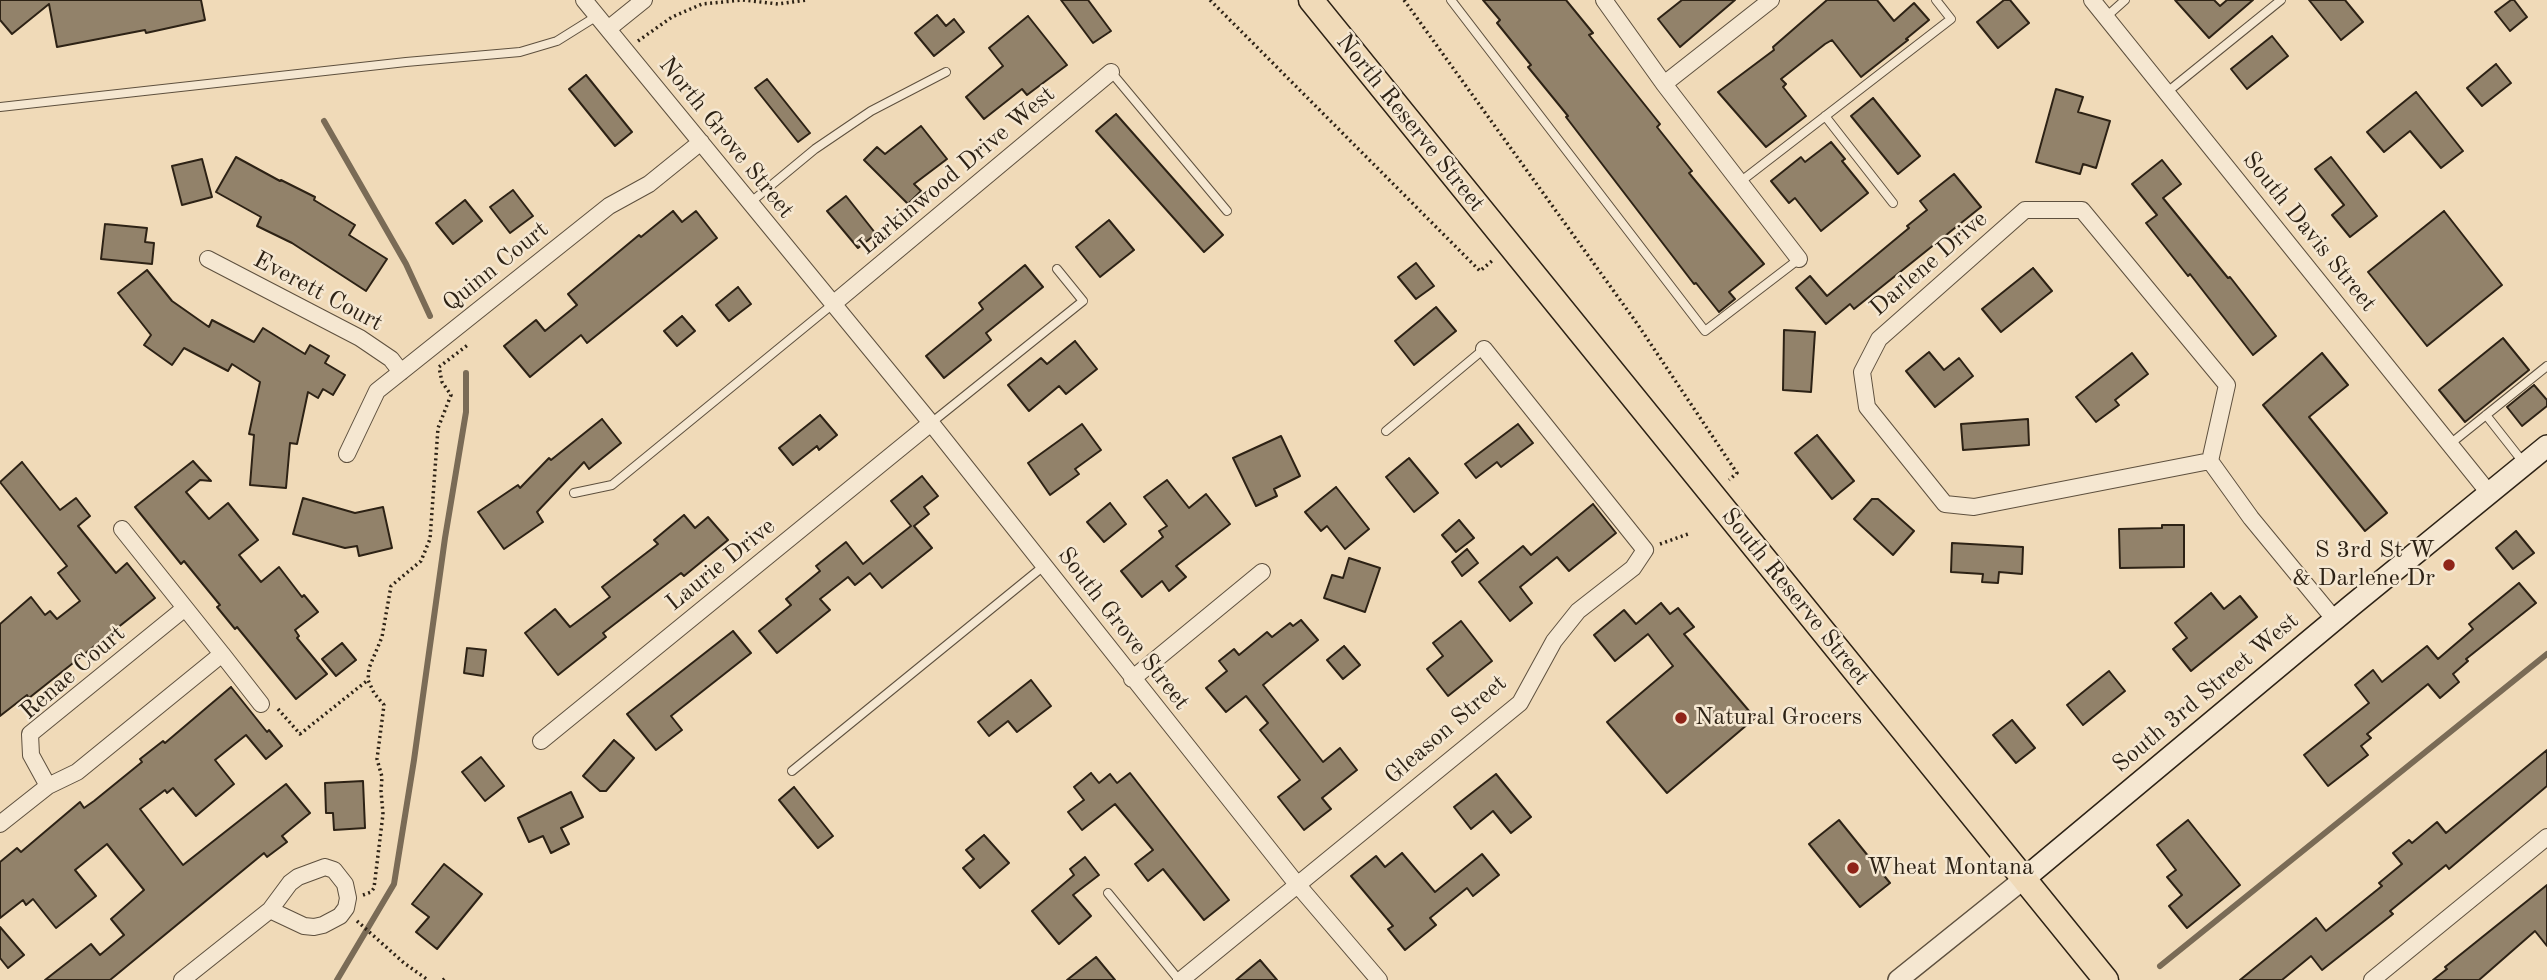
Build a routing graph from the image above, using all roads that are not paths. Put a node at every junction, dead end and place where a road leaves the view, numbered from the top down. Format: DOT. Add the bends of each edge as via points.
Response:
graph roads {
  1 [pos="584,0"];
  2 [pos="644,0"];
  3 [pos="1311,0"];
  4 [pos="1451,0"];
  5 [pos="1604,0"];
  6 [pos="1771,0"];
  7 [pos="1936,0"];
  8 [pos="2092,0"];
  9 [pos="2125,0"];
  10 [pos="2280,0"];
  11 [pos="2106,17"];
  12 [pos="603,22"];
  13 [pos="946,72"];
  14 [pos="1111,72"];
  15 [pos="1664,84"];
  16 [pos="2166,93"];
  17 [pos="0,107"];
  18 [pos="1825,116"];
  19 [pos="701,142"];
  20 [pos="1740,182"];
  21 [pos="751,202"];
  22 [pos="1893,203"];
  23 [pos="1227,211"];
  24 [pos="1510,246"];
  25 [pos="1799,259"];
  26 [pos="208,260"];
  27 [pos="1057,269"];
  28 [pos="832,304"];
  29 [pos="1484,349"];
  30 [pos="2547,366"];
  31 [pos="401,373"];
  32 [pos="2486,415"];
  33 [pos="931,423"];
  34 [pos="1385,430"];
  35 [pos="2450,444"];
  36 [pos="2547,446"];
  37 [pos="347,454"];
  38 [pos="2210,461"];
  39 [pos="2525,464"];
  40 [pos="574,493"];
  41 [pos="2489,493"];
  42 [pos="122,529"];
  43 [pos="1045,565"];
  44 [pos="1262,572"];
  45 [pos="184,608"];
  46 [pos="2334,620"];
  47 [pos="222,654"];
  48 [pos="1132,678"];
  49 [pos="266,702"];
  50 [pos="541,741"];
  51 [pos="792,771"];
  52 [pos="48,786"];
  53 [pos="0,824"];
  54 [pos="2547,837"];
  55 [pos="2025,878"];
  56 [pos="1296,883"];
  57 [pos="1108,893"];
  58 [pos="270,910"];
  59 [pos="182,980"];
  60 [pos="1180,980"];
  61 [pos="1380,980"];
  62 [pos="1898,980"];
  63 [pos="2106,980"];
  64 [pos="2372,980"];
  1 -- 12 [label="street, North Grove Street"];
  2 -- 12 [label="street"];
  3 -- 24 [label="highway, North Reserve Street"];
  4 -- 25 [label="lane" via="1705,331"];
  5 -- 15 [label="street"];
  6 -- 15 [label="street"];
  7 -- 18 [label="lane" via="1951,19"];
  8 -- 11 [label="street, South Davis Street"];
  9 -- 11 [label="lane"];
  10 -- 16 [label="lane"];
  11 -- 16 [label="street, South Davis Street"];
  12 -- 17 [label="lane" via="520,52"];
  12 -- 19 [label="street, North Grove Street"];
  13 -- 21 [label="lane" via="871,111 815,149"];
  14 -- 23 [label="lane"];
  14 -- 28 [label="street, Larkinwood Drive West"];
  15 -- 20 [label="street"];
  16 -- 35 [label="street, South Davis Street"];
  18 -- 20 [label="lane"];
  18 -- 22 [label="lane"];
  19 -- 21 [label="street, North Grove Street"];
  19 -- 31 [label="street, Quinn Court" via="649,184 609,206"];
  20 -- 25 [label="street"];
  21 -- 28 [label="street, North Grove Street"];
  24 -- 55 [label="highway, South Reserve Street"];
  26 -- 31 [label="street, Everett Court" via="360,338 391,359"];
  27 -- 33 [label="lane" via="1083,301"];
  28 -- 33 [label="street, South Grove Street"];
  28 -- 40 [label="lane" via="612,485"];
  29 -- 34 [label="lane"];
  29 -- 56 [label="street, Gleason Street" via="1645,550 1633,568 1578,611 1554,641 1520,703"];
  30 -- 32 [label="lane"];
  31 -- 37 [label="street, Quinn Court" via="377,391"];
  32 -- 35 [label="lane"];
  32 -- 39 [label="lane"];
  33 -- 43 [label="street, South Grove Street"];
  33 -- 50 [label="street, Laurie Drive"];
  35 -- 41 [label="street, South Davis Street"];
  36 -- 39 [label="main road, South 3rd Street West"];
  38 -- 38 [label="street, Darlene Drive" via="2227,385 2082,210 2025,211 1879,339 1862,372 1867,407 1945,504 1974,507"];
  38 -- 46 [label="street"];
  39 -- 41 [label="main road, South 3rd Street West"];
  41 -- 46 [label="main road, South 3rd Street West"];
  42 -- 45 [label="street"];
  43 -- 48 [label="street, South Grove Street"];
  43 -- 51 [label="lane"];
  44 -- 48 [label="street"];
  45 -- 47 [label="street"];
  45 -- 52 [label="street, Renae Court" via="30,734 31,755"];
  46 -- 55 [label="main road, South 3rd Street West"];
  47 -- 49 [label="street"];
  47 -- 52 [label="street" via="77,772"];
  48 -- 56 [label="street, South Grove Street"];
  52 -- 53 [label="street"];
  54 -- 64 [label="street"];
  55 -- 62 [label="street, South 3rd Street West"];
  55 -- 63 [label="highway, South Reserve Street"];
  56 -- 60 [label="street, Gleason Street"];
  56 -- 61 [label="street, South Grove Street"];
  57 -- 60 [label="lane"];
  58 -- 58 [label="street" via="304,926 323,925 346,908 345,884 334,870 316,868 290,883"];
  58 -- 59 [label="street"];
}
